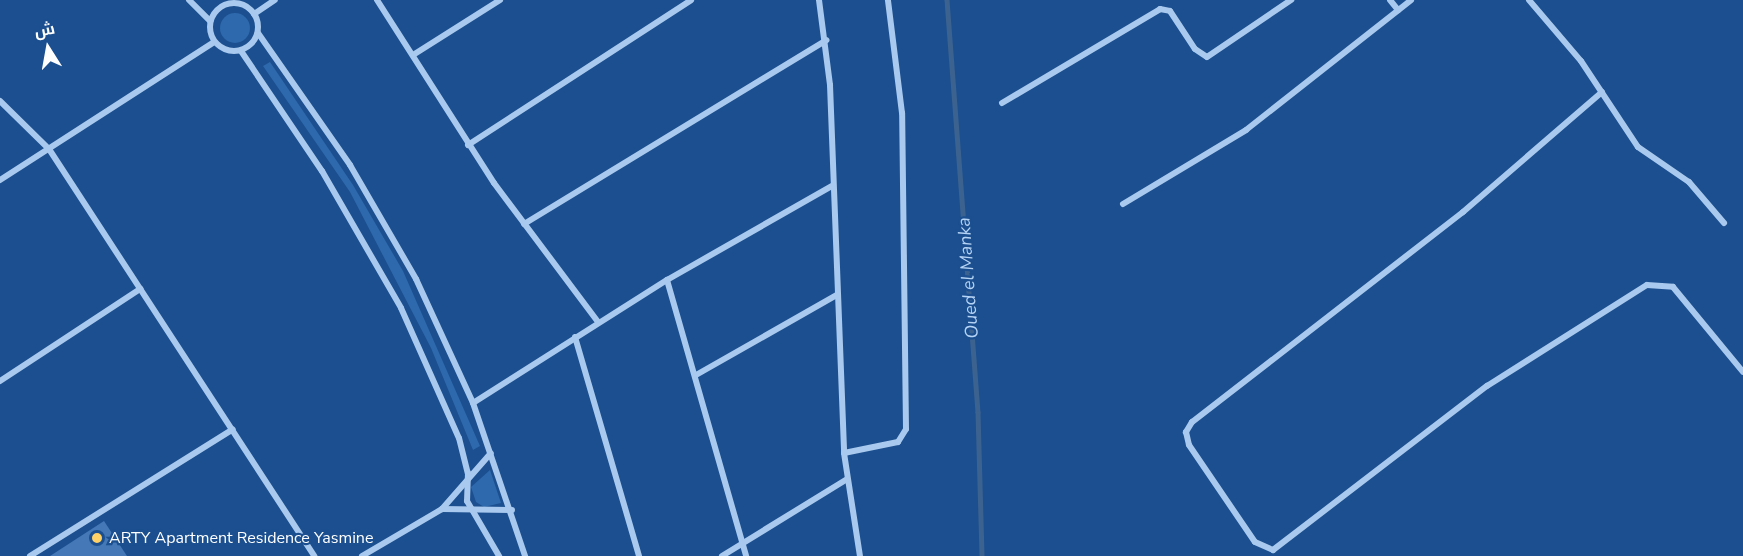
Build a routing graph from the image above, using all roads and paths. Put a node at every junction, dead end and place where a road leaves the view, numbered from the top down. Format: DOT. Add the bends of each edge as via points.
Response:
graph roads {
  1 [pos="189,0"];
  2 [pos="275,0"];
  3 [pos="377,0"];
  4 [pos="500,0"];
  5 [pos="691,0"];
  6 [pos="819,0"];
  7 [pos="888,0"];
  8 [pos="1291,0"];
  9 [pos="1390,0"];
  10 [pos="1411,0"];
  11 [pos="1529,0"];
  12 [pos="234,1"];
  13 [pos="1398,10"];
  14 [pos="254,14"];
  15 [pos="210,21"];
  16 [pos="258,33"];
  17 [pos="827,40"];
  18 [pos="214,42"];
  19 [pos="241,51"];
  20 [pos="413,55"];
  21 [pos="1602,92"];
  22 [pos="0,101"];
  23 [pos="1002,103"];
  24 [pos="468,145"];
  25 [pos="49,149"];
  26 [pos="0,180"];
  27 [pos="832,186"];
  28 [pos="1123,204"];
  29 [pos="1724,223"];
  30 [pos="524,224"];
  31 [pos="667,280"];
  32 [pos="140,289"];
  33 [pos="837,294"];
  34 [pos="598,322"];
  35 [pos="574,337"];
  36 [pos="1743,372"];
  37 [pos="696,375"];
  38 [pos="0,381"];
  39 [pos="473,403"];
  40 [pos="233,429"];
  41 [pos="491,453"];
  42 [pos="844,453"];
  43 [pos="468,473"];
  44 [pos="847,479"];
  45 [pos="442,509"];
  46 [pos="512,510"];
  47 [pos="477,513"];
  48 [pos="743,543"];
  49 [pos="30,556"];
  50 [pos="314,556"];
  51 [pos="362,556"];
  52 [pos="499,556"];
  53 [pos="525,556"];
  54 [pos="639,556"];
  55 [pos="722,556"];
  56 [pos="747,556"];
  57 [pos="860,556"];
  1 -- 15 [label="street"];
  2 -- 14 [label="street"];
  3 -- 20 [label="street"];
  4 -- 20 [label="street"];
  5 -- 24 [label="street"];
  6 -- 17 [label="street"];
  7 -- 42 [label="street" via="902,113 906,429 898,442"];
  8 -- 23 [label="street" via="1207,57 1195,49 1170,11 1160,9"];
  9 -- 13 [label="street"];
  10 -- 13 [label="street"];
  11 -- 21 [label="street"];
  12 -- 14 [label="street"];
  12 -- 15 [label="street" via="220,7"];
  13 -- 28 [label="street" via="1246,130"];
  14 -- 16 [label="street"];
  15 -- 18 [label="street"];
  16 -- 19 [label="street"];
  16 -- 39 [label="street" via="374,203"];
  17 -- 27 [label="street"];
  17 -- 30 [label="street"];
  18 -- 19 [label="street"];
  18 -- 25 [label="street"];
  19 -- 43 [label="street" via="322,171 396,297 453,421"];
  20 -- 24 [label="street"];
  21 -- 29 [label="street" via="1638,147 1689,182"];
  21 -- 36 [label="street" via="1462,212 1192,422 1186,432 1189,445 1255,542 1273,550 1487,386 1647,285 1673,287"];
  22 -- 25 [label="street"];
  24 -- 30 [label="street"];
  25 -- 26 [label="street"];
  25 -- 32 [label="street"];
  27 -- 31 [label="street"];
  27 -- 33 [label="street"];
  30 -- 34 [label="street"];
  31 -- 34 [label="street"];
  31 -- 37 [label="street"];
  32 -- 38 [label="street"];
  32 -- 40 [label="street"];
  33 -- 37 [label="street"];
  33 -- 42 [label="street"];
  34 -- 35 [label="street"];
  35 -- 39 [label="street"];
  35 -- 54 [label="street"];
  37 -- 48 [label="street"];
  39 -- 41 [label="street"];
  40 -- 49 [label="street"];
  40 -- 50 [label="street"];
  41 -- 43 [label="street"];
  41 -- 46 [label="street"];
  42 -- 44 [label="street"];
  43 -- 45 [label="street"];
  43 -- 47 [label="street" via="467,501"];
  44 -- 48 [label="street"];
  44 -- 57 [label="street"];
  45 -- 47 [label="street"];
  45 -- 51 [label="street"];
  46 -- 47 [label="street"];
  46 -- 53 [label="street"];
  47 -- 52 [label="street"];
  48 -- 55 [label="street"];
  48 -- 56 [label="street"];
}
